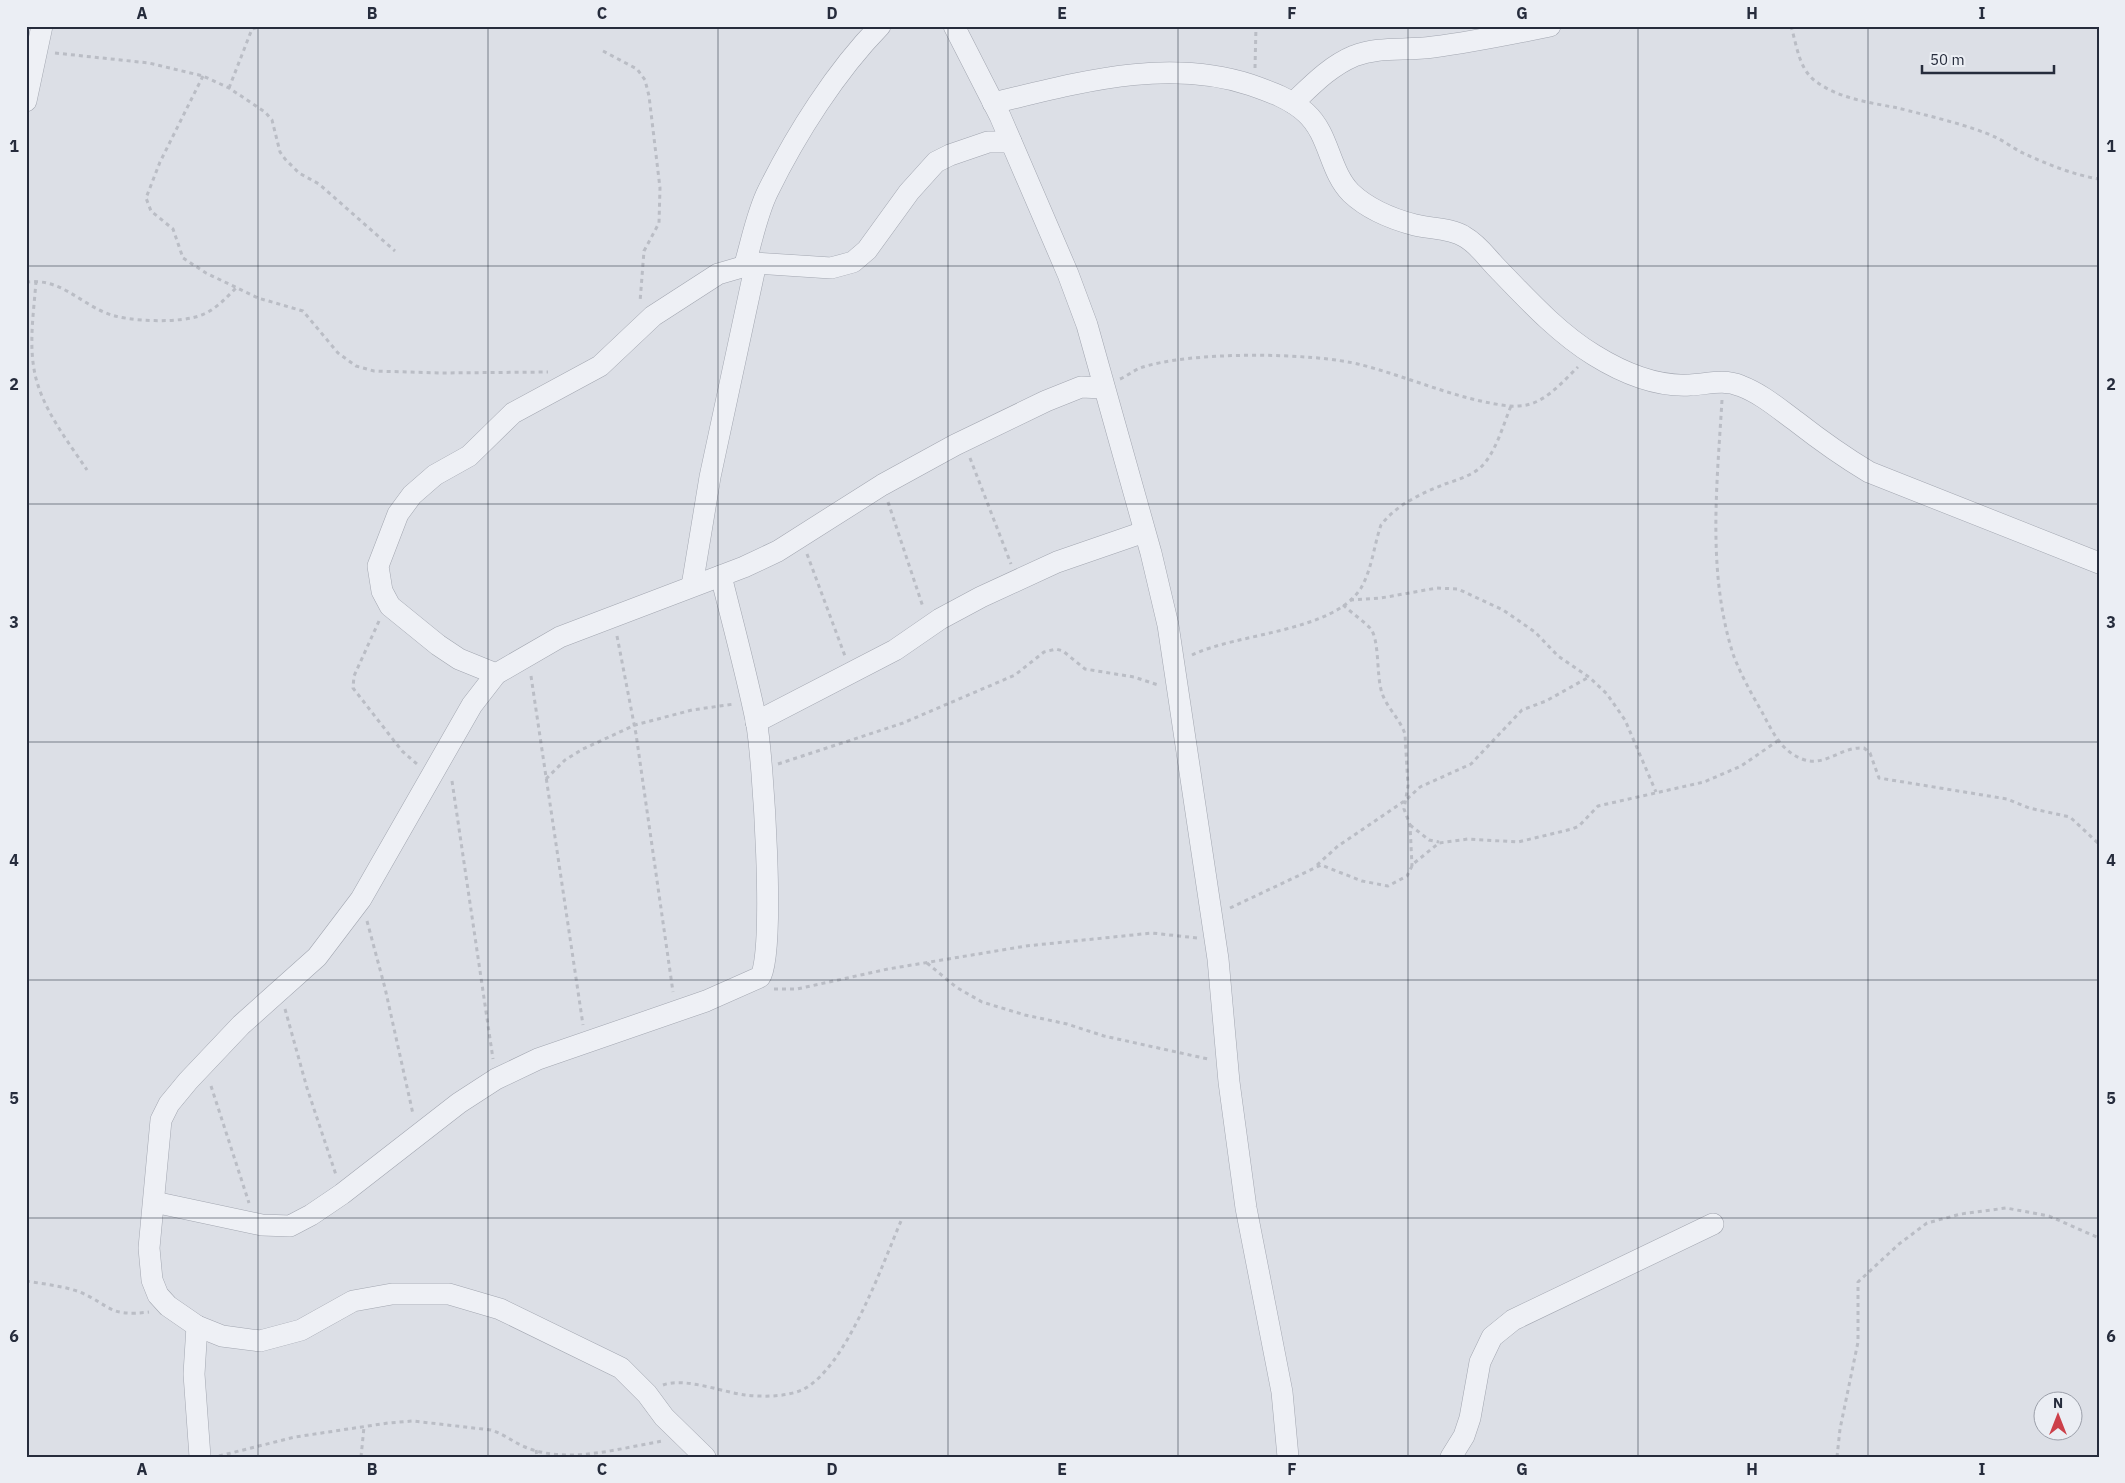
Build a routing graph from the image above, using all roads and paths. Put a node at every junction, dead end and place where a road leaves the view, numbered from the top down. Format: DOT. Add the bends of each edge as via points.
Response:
graph roads {
  1 [pos="42,26"];
  2 [pos="278,26"];
  3 [pos="880,26"];
  4 [pos="954,26"];
  5 [pos="1256,26"];
  6 [pos="1550,26"];
  7 [pos="1791,26"];
  8 [pos="603,51"];
  9 [pos="37,52"];
  10 [pos="203,76"];
  11 [pos="1254,86"];
  12 [pos="229,88"];
  13 [pos="26,101"];
  14 [pos="1293,102"];
  15 [pos="993,103"];
  16 [pos="1011,142"];
  17 [pos="2099,179"];
  18 [pos="395,251"];
  19 [pos="750,264"];
  20 [pos="36,281"];
  21 [pos="26,282"];
  22 [pos="236,288"];
  23 [pos="638,330"];
  24 [pos="1592,354"];
  25 [pos="552,372"];
  26 [pos="1724,382"];
  27 [pos="1104,388"];
  28 [pos="1511,406"];
  29 [pos="964,441"];
  30 [pos="88,470"];
  31 [pos="882,485"];
  32 [pos="1144,532"];
  33 [pos="801,537"];
  34 [pos="2099,563"];
  35 [pos="721,576"];
  36 [pos="1017,580"];
  37 [pos="692,586"];
  38 [pos="1349,600"];
  39 [pos="388,602"];
  40 [pos="1343,605"];
  41 [pos="613,616"];
  42 [pos="929,626"];
  43 [pos="528,655"];
  44 [pos="1174,665"];
  45 [pos="496,674"];
  46 [pos="851,674"];
  47 [pos="1588,677"];
  48 [pos="1179,699"];
  49 [pos="751,700"];
  50 [pos="756,722"];
  51 [pos="635,725"];
  52 [pos="1779,740"];
  53 [pos="761,770"];
  54 [pos="444,774"];
  55 [pos="546,780"];
  56 [pos="1656,792"];
  57 [pos="1406,800"];
  58 [pos="1410,825"];
  59 [pos="1439,843"];
  60 [pos="2099,844"];
  61 [pos="1316,866"];
  62 [pos="1412,866"];
  63 [pos="362,899"];
  64 [pos="1212,918"];
  65 [pos="1215,940"];
  66 [pos="927,963"];
  67 [pos="760,977"];
  68 [pos="280,992"];
  69 [pos="676,1011"];
  70 [pos="586,1041"];
  71 [pos="204,1064"];
  72 [pos="1227,1064"];
  73 [pos="496,1079"];
  74 [pos="418,1134"];
  75 [pos="342,1194"];
  76 [pos="154,1202"];
  77 [pos="901,1221"];
  78 [pos="256,1223"];
  79 [pos="1713,1224"];
  80 [pos="2099,1238"];
  81 [pos="26,1281"];
  82 [pos="168,1306"];
  83 [pos="197,1326"];
  84 [pos="647,1394"];
  85 [pos="364,1427"];
  86 [pos="686,1438"];
  87 [pos="536,1450"];
  88 [pos="200,1457"];
  89 [pos="214,1457"];
  90 [pos="361,1457"];
  91 [pos="537,1457"];
  92 [pos="705,1457"];
  93 [pos="1288,1457"];
  94 [pos="1451,1457"];
  95 [pos="1838,1457"];
  1 -- 9 [label="street"];
  2 -- 12 [label="path" via="252,29"];
  3 -- 19 [label="street" via="838,76 767,192"];
  4 -- 15 [label="street"];
  5 -- 11 [label="path"];
  6 -- 14 [label="street" via="1432,47 1369,51 1327,71"];
  7 -- 17 [label="path" via="1803,67 1819,84 1870,103 1996,137 2023,153 2084,177"];
  8 -- 23 [label="path" via="637,70 645,80 649,96 660,188 659,223 644,251"];
  9 -- 10 [label="path" via="149,63"];
  9 -- 13 [label="street"];
  10 -- 12 [label="path"];
  10 -- 22 [label="path" via="160,162 146,198 151,211 173,229 180,255"];
  11 -- 14 [label="street"];
  11 -- 15 [label="street" via="1187,72 1149,74 1100,78"];
  12 -- 18 [label="path" via="272,120 280,152 299,173 326,190"];
  14 -- 24 [label="street" via="1319,127 1342,180 1362,202 1413,224 1464,236 1567,335"];
  15 -- 16 [label="street"];
  16 -- 19 [label="street" via="988,142 936,162 909,192 868,250 853,262 831,268"];
  16 -- 27 [label="street" via="1068,274 1087,325"];
  19 -- 23 [label="street" via="718,274 653,316"];
  19 -- 37 [label="street"];
  20 -- 21 [label="path"];
  20 -- 22 [label="path" via="62,286 106,314 138,320 202,315"];
  20 -- 30 [label="path" via="32,342 34,370 42,396 64,437"];
  22 -- 25 [label="path" via="303,311 338,353 356,366 374,371"];
  23 -- 39 [label="street" via="600,366 513,412 469,456 435,474 412,495 398,514 378,566 382,591"];
  24 -- 26 [label="street" via="1641,379 1659,383 1692,385"];
  24 -- 28 [label="path" via="1546,397"];
  26 -- 34 [label="street" via="1740,385 1766,399 1846,459 1869,472"];
  26 -- 52 [label="path" via="1716,568 1720,602 1733,655"];
  27 -- 28 [label="path" via="1140,368 1184,360 1234,356 1326,358 1362,365 1474,399"];
  27 -- 29 [label="street" via="1072,390"];
  27 -- 32 [label="street"];
  28 -- 38 [label="path" via="1480,468 1419,495 1387,518 1376,540 1366,578"];
  29 -- 31 [label="street"];
  29 -- 36 [label="path"];
  31 -- 33 [label="street"];
  31 -- 42 [label="path"];
  32 -- 36 [label="street" via="1057,562"];
  32 -- 44 [label="street" via="1168,625"];
  33 -- 35 [label="street" via="778,551"];
  33 -- 46 [label="path"];
  35 -- 37 [label="street"];
  35 -- 49 [label="street"];
  36 -- 42 [label="street"];
  37 -- 41 [label="street"];
  38 -- 40 [label="path"];
  38 -- 47 [label="path" via="1458,588 1503,610 1535,632 1558,656"];
  39 -- 45 [label="street" via="438,645 459,659"];
  39 -- 54 [label="path" via="354,676 353,688 402,751 421,766"];
  40 -- 44 [label="path" via="1324,617 1298,626 1210,646"];
  40 -- 57 [label="path" via="1375,636 1378,682 1405,734"];
  41 -- 43 [label="street" via="560,637"];
  41 -- 51 [label="path"];
  42 -- 46 [label="street" via="895,650"];
  43 -- 45 [label="street"];
  43 -- 55 [label="path"];
  44 -- 48 [label="street"];
  45 -- 54 [label="street" via="472,705"];
  46 -- 50 [label="street"];
  47 -- 56 [label="path" via="1607,694 1625,720"];
  47 -- 57 [label="path" via="1546,701 1522,710 1471,764 1420,787"];
  48 -- 53 [label="path" via="1155,683 1085,669 1056,649 1044,652 1015,675 903,723"];
  48 -- 64 [label="street"];
  49 -- 50 [label="street"];
  49 -- 51 [label="path" via="692,710"];
  50 -- 53 [label="street"];
  51 -- 55 [label="path" via="565,760"];
  51 -- 69 [label="path"];
  52 -- 56 [label="path" via="1741,766 1704,782"];
  52 -- 60 [label="path" via="1788,752 1804,760 1822,761 1846,749 1864,748 1874,760 1880,778 2007,799 2029,808 2070,817"];
  53 -- 67 [label="street" via="767,934"];
  54 -- 63 [label="street"];
  54 -- 73 [label="path"];
  55 -- 70 [label="path"];
  56 -- 59 [label="path" via="1598,806 1580,826 1536,839 1505,843 1458,839"];
  57 -- 58 [label="path" via="1405,816"];
  57 -- 61 [label="path" via="1338,846"];
  58 -- 59 [label="path" via="1429,840"];
  58 -- 62 [label="path"];
  59 -- 62 [label="path"];
  61 -- 62 [label="path" via="1326,865 1384,887 1402,880"];
  61 -- 64 [label="path"];
  63 -- 68 [label="street" via="317,957"];
  63 -- 74 [label="path"];
  64 -- 65 [label="street"];
  65 -- 66 [label="path" via="1152,933 1097,937"];
  65 -- 72 [label="street"];
  66 -- 67 [label="path" via="779,991 770,989"];
  66 -- 72 [label="path" via="956,987 982,1002 1104,1036"];
  67 -- 69 [label="street"];
  68 -- 71 [label="street" via="241,1025"];
  68 -- 75 [label="path"];
  69 -- 70 [label="street"];
  70 -- 73 [label="street"];
  71 -- 76 [label="street" via="169,1104 161,1120"];
  71 -- 78 [label="path"];
  72 -- 93 [label="street" via="1246,1208 1282,1392"];
  73 -- 74 [label="street"];
  74 -- 75 [label="street"];
  75 -- 78 [label="street" via="290,1226"];
  76 -- 78 [label="street"];
  76 -- 82 [label="street" via="149,1248 152,1280 158,1295"];
  77 -- 84 [label="path" via="862,1313 834,1359 808,1386 768,1396 677,1383 667,1384"];
  79 -- 94 [label="street" via="1513,1320 1492,1337 1480,1362 1464,1436"];
  80 -- 95 [label="path" via="2049,1216 2006,1208 1927,1222 1899,1244 1858,1282 1858,1342 1840,1429"];
  81 -- 82 [label="path" via="79,1292 122,1314"];
  82 -- 83 [label="street"];
  83 -- 84 [label="street" via="222,1336 260,1341 301,1330 336,1308 353,1302 392,1294 449,1294 500,1309 604,1359 621,1368"];
  83 -- 88 [label="street" via="194,1374"];
  84 -- 86 [label="street" via="664,1417"];
  85 -- 87 [label="path" via="413,1421 450,1424 503,1434 524,1447"];
  85 -- 89 [label="path" via="295,1438"];
  85 -- 90 [label="path"];
  86 -- 87 [label="path" via="585,1454"];
  86 -- 92 [label="street"];
  87 -- 91 [label="path"];
}
